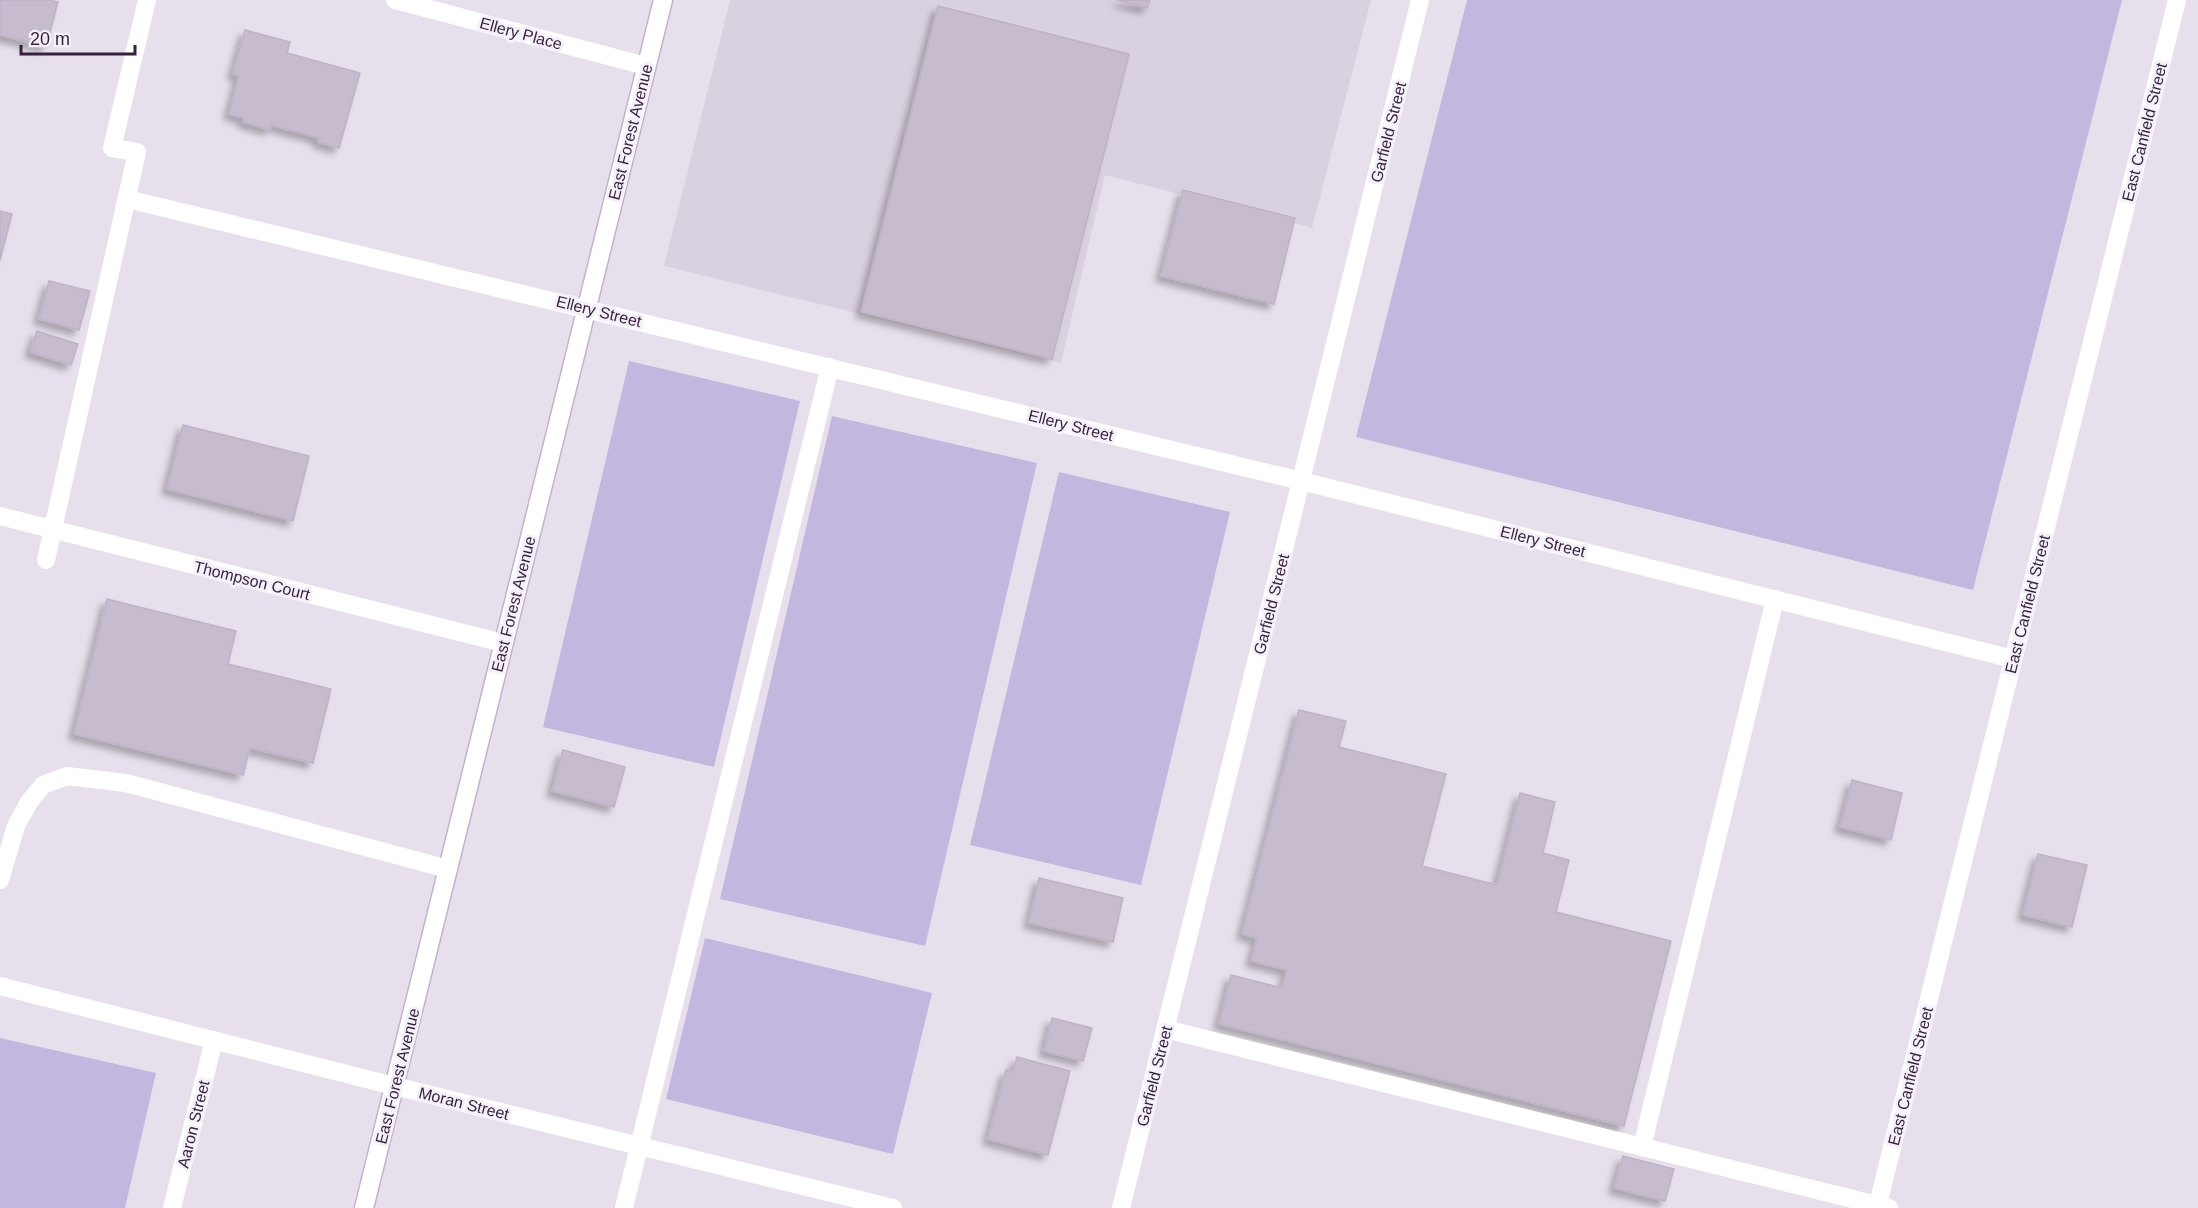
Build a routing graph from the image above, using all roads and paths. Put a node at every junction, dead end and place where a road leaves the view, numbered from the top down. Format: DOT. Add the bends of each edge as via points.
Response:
graph roads {
  1 [pos="147,0"];
  2 [pos="663,0"];
  3 [pos="1420,0"];
  4 [pos="2176,0"];
  5 [pos="405,1"];
  6 [pos="646,66"];
  7 [pos="127,199"];
  8 [pos="586,308"];
  9 [pos="830,367"];
  10 [pos="1301,481"];
  11 [pos="0,516"];
  12 [pos="54,530"];
  13 [pos="46,560"];
  14 [pos="1775,599"];
  15 [pos="504,644"];
  16 [pos="2013,659"];
  17 [pos="448,868"];
  18 [pos="0,880"];
  19 [pos="0,986"];
  20 [pos="1165,1029"];
  21 [pos="214,1040"];
  22 [pos="394,1086"];
  23 [pos="639,1146"];
  24 [pos="1642,1147"];
  25 [pos="1882,1207"];
  26 [pos="172,1208"];
  27 [pos="364,1208"];
  28 [pos="624,1208"];
  29 [pos="893,1208"];
  30 [pos="1121,1208"];
  1 -- 7 [label="street" via="112,148 137,152"];
  2 -- 6 [label="street, East Forest Avenue"];
  3 -- 10 [label="street, Garfield Street"];
  4 -- 16 [label="street, East Canfield Street"];
  5 -- 6 [label="street, Ellery Place"];
  6 -- 8 [label="street, East Forest Avenue"];
  7 -- 8 [label="street, Ellery Street"];
  7 -- 12 [label="street"];
  8 -- 9 [label="street, Ellery Street"];
  8 -- 15 [label="street, East Forest Avenue"];
  9 -- 10 [label="street, Ellery Street"];
  9 -- 23 [label="street"];
  10 -- 14 [label="street, Ellery Street"];
  10 -- 20 [label="street, Garfield Street"];
  11 -- 12 [label="street, Thompson Court"];
  12 -- 13 [label="street"];
  12 -- 15 [label="street, Thompson Court"];
  14 -- 16 [label="street, Ellery Street"];
  14 -- 24 [label="street"];
  15 -- 17 [label="street, East Forest Avenue"];
  16 -- 25 [label="street, East Canfield Street"];
  17 -- 18 [label="street" via="126,783 67,776 43,785 29,802 16,826"];
  17 -- 22 [label="street, East Forest Avenue"];
  19 -- 21 [label="street, Moran Street"];
  20 -- 24 [label="street"];
  20 -- 30 [label="street, Garfield Street"];
  21 -- 22 [label="street, Moran Street"];
  21 -- 26 [label="street, Aaron Street"];
  22 -- 23 [label="street, Moran Street"];
  22 -- 27 [label="street, East Forest Avenue"];
  23 -- 28 [label="street"];
  23 -- 29 [label="street, Moran Street"];
  24 -- 25 [label="street"];
}
